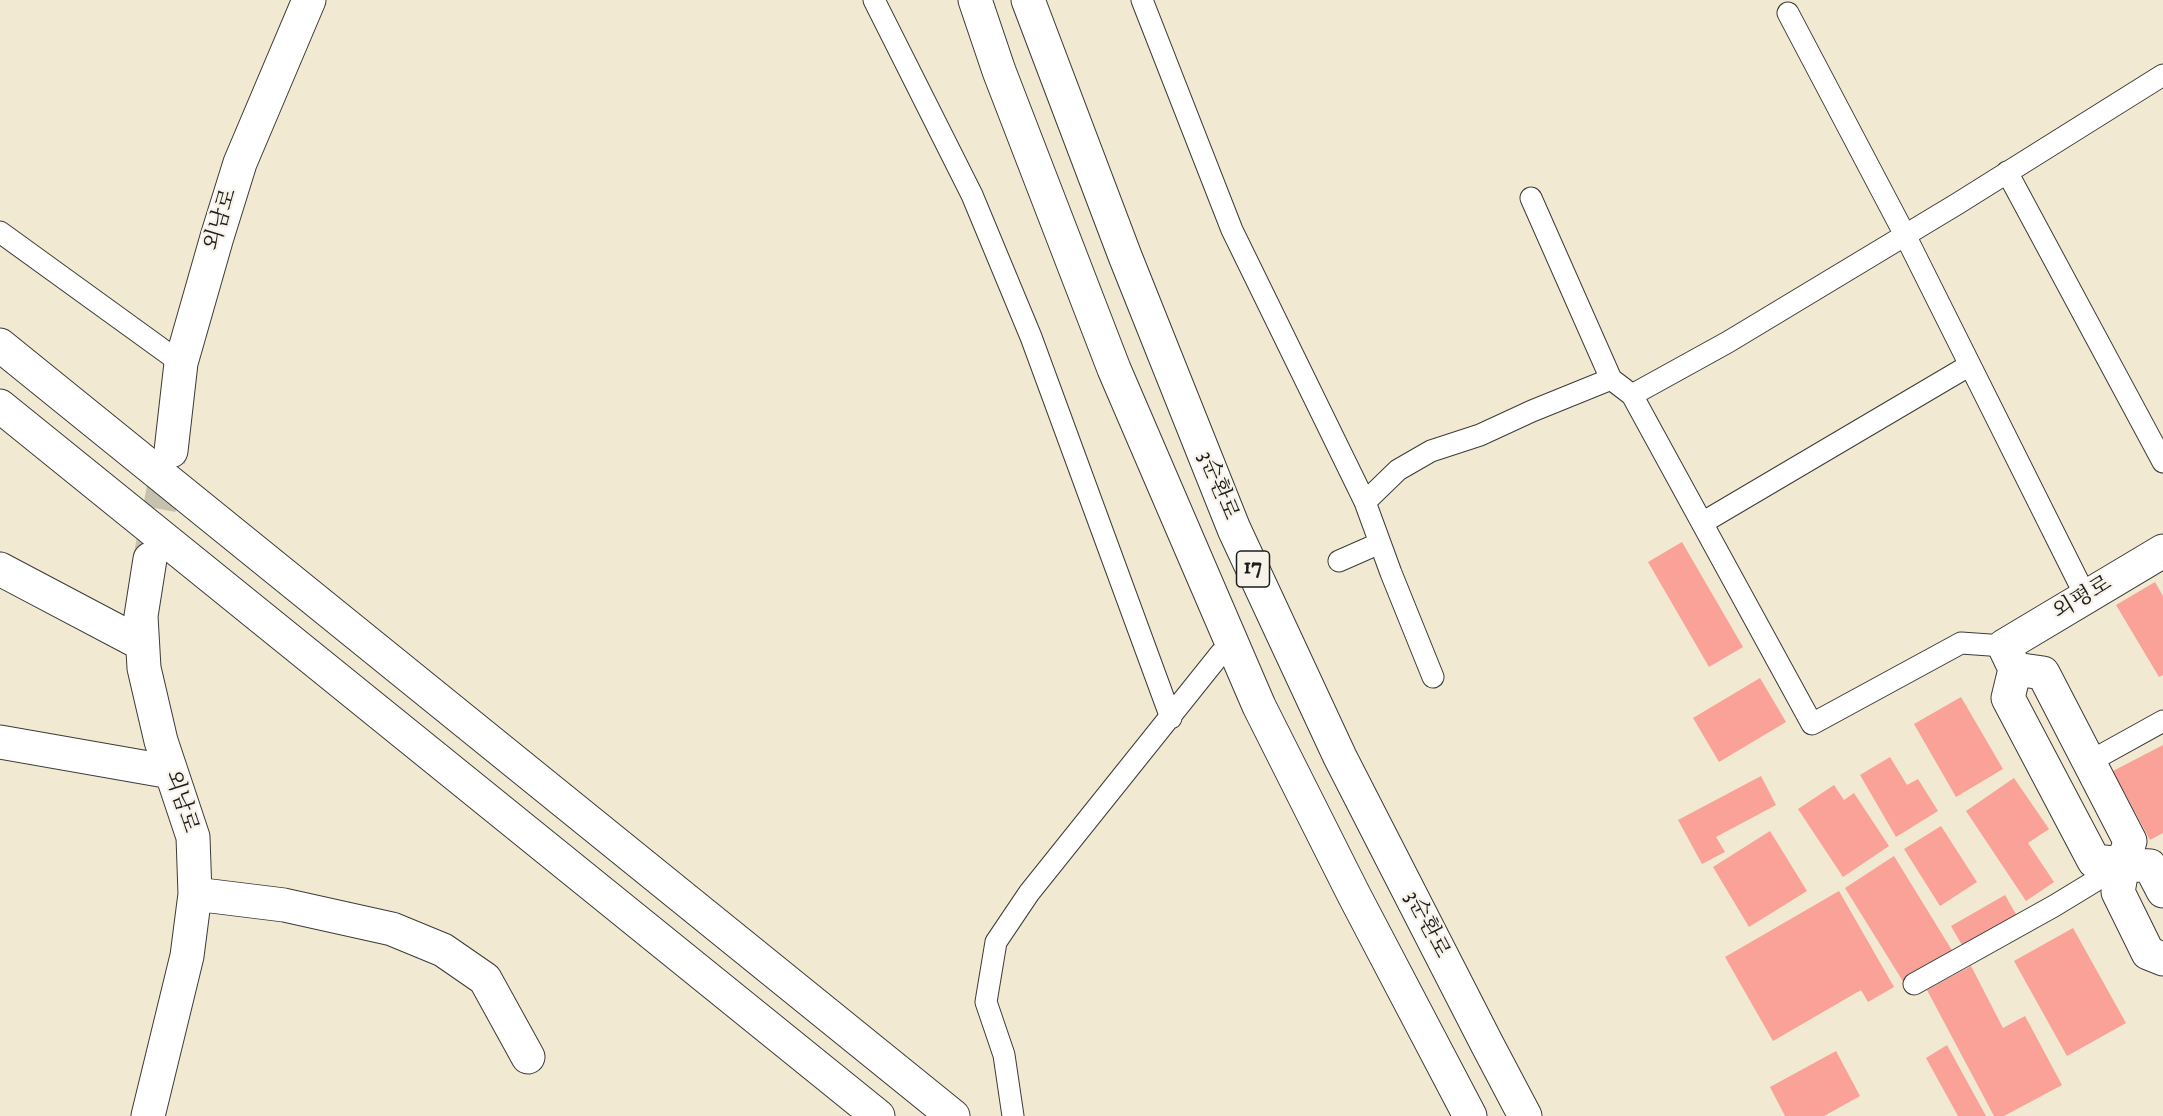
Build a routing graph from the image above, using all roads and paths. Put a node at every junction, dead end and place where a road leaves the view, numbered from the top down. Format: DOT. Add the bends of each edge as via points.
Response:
graph roads {
  1 [pos="309,0"];
  2 [pos="874,0"];
  3 [pos="975,0"];
  4 [pos="1028,0"];
  5 [pos="1142,0"];
  6 [pos="1788,14"];
  7 [pos="2163,75"];
  8 [pos="2007,172"];
  9 [pos="1531,198"];
  10 [pos="0,232"];
  11 [pos="1905,235"];
  12 [pos="0,345"];
  13 [pos="181,363"];
  14 [pos="1970,365"];
  15 [pos="1611,379"];
  16 [pos="1632,395"];
  17 [pos="0,406"];
  18 [pos="171,451"];
  19 [pos="2163,462"];
  20 [pos="1365,502"];
  21 [pos="1702,522"];
  22 [pos="1380,543"];
  23 [pos="2163,551"];
  24 [pos="150,559"];
  25 [pos="1339,561"];
  26 [pos="0,569"];
  27 [pos="2086,597"];
  28 [pos="142,644"];
  29 [pos="1221,653"];
  30 [pos="2009,657"];
  31 [pos="1433,677"];
  32 [pos="1171,718"];
  33 [pos="2163,721"];
  34 [pos="0,742"];
  35 [pos="2089,762"];
  36 [pos="171,772"];
  37 [pos="2123,864"];
  38 [pos="2163,891"];
  39 [pos="195,894"];
  40 [pos="2163,959"];
  41 [pos="1914,984"];
  42 [pos="528,1057"];
  43 [pos="148,1116"];
  44 [pos="878,1116"];
  45 [pos="953,1116"];
  46 [pos="1013,1116"];
  47 [pos="1470,1116"];
  48 [pos="1525,1116"];
  1 -- 13 [label="main road, 외남로" via="240,163"];
  2 -- 32 [label="lane" via="972,195 1116,563"];
  3 -- 47 [label="main road, 17" via="1114,369 1259,706"];
  4 -- 48 [label="main road, 3순환로 / 17" via="1234,529 1340,757"];
  5 -- 20 [label="lane" via="1232,230"];
  6 -- 11 [label="lane"];
  7 -- 8 [label="lane"];
  8 -- 11 [label="lane"];
  8 -- 19 [label="lane"];
  9 -- 15 [label="lane"];
  10 -- 13 [label="lane"];
  11 -- 14 [label="lane"];
  11 -- 16 [label="lane"];
  12 -- 45 [label="main road"];
  13 -- 18 [label="main road, 외남로"];
  14 -- 21 [label="lane"];
  14 -- 27 [label="lane"];
  15 -- 16 [label="lane"];
  15 -- 20 [label="lane" via="1480,435 1431,451 1398,470"];
  16 -- 21 [label="lane"];
  17 -- 44 [label="main road"];
  20 -- 22 [label="lane"];
  21 -- 30 [label="lane" via="1812,724 1961,643"];
  22 -- 25 [label="lane"];
  22 -- 31 [label="lane"];
  23 -- 27 [label="main road, 외평로"];
  24 -- 28 [label="main road, 외남로" via="141,616"];
  26 -- 28 [label="main road"];
  27 -- 30 [label="main road, 외평로"];
  28 -- 36 [label="main road, 외남로" via="144,668"];
  29 -- 32 [label="lane"];
  30 -- 35 [label="main road" via="2043,673"];
  30 -- 37 [label="main road" via="2008,698 2094,861"];
  32 -- 46 [label="lane" via="1029,893 996,942 986,1002 1004,1055"];
  33 -- 35 [label="lane"];
  34 -- 36 [label="main road"];
  35 -- 37 [label="main road" via="2130,841"];
  36 -- 39 [label="main road, 외남로" via="193,837"];
  37 -- 38 [label="main road" via="2150,866"];
  37 -- 40 [label="main road" via="2118,892 2148,953"];
  37 -- 41 [label="lane"];
  39 -- 42 [label="main road" via="284,905 392,929 443,950 485,979"];
  39 -- 43 [label="main road, 외남로" via="187,956"];
}
